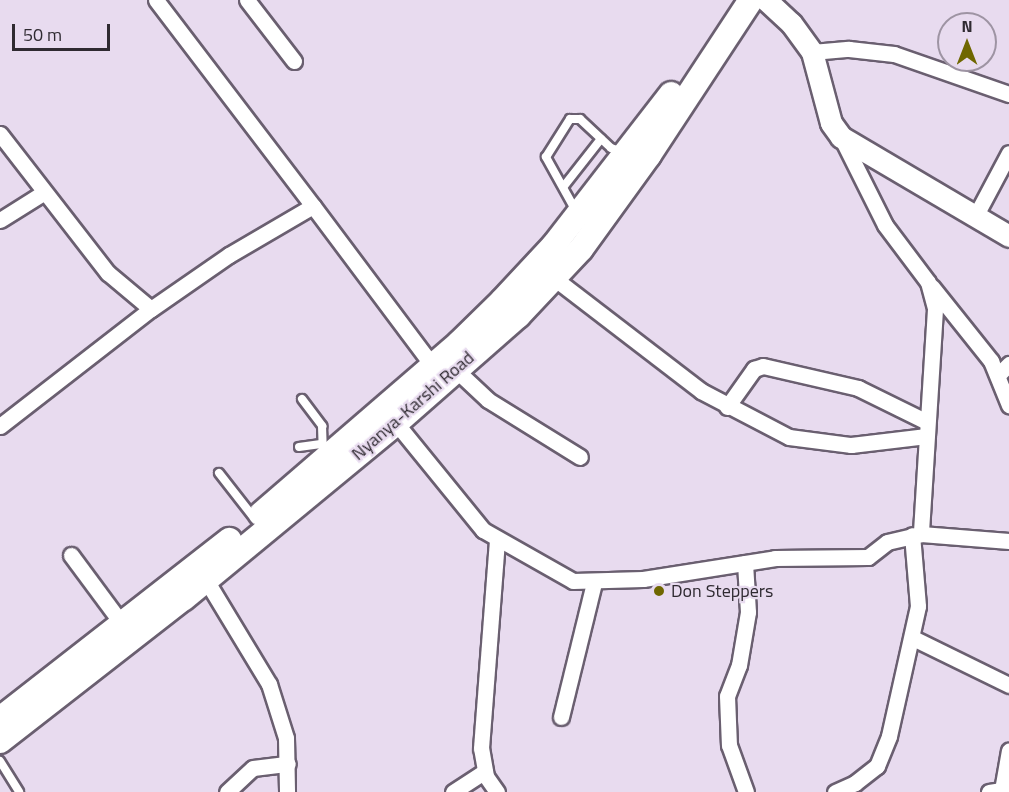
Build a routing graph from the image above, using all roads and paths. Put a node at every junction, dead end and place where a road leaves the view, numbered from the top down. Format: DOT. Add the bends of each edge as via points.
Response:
graph roads {
  1 [pos="156,0"];
  2 [pos="247,0"];
  3 [pos="734,0"];
  4 [pos="751,0"];
  5 [pos="766,0"];
  6 [pos="812,52"];
  7 [pos="294,61"];
  8 [pos="1009,94"];
  9 [pos="0,134"];
  10 [pos="841,137"];
  11 [pos="601,139"];
  12 [pos="627,153"];
  13 [pos="1009,153"];
  14 [pos="564,186"];
  15 [pos="43,193"];
  16 [pos="313,206"];
  17 [pos="578,214"];
  18 [pos="976,215"];
  19 [pos="0,220"];
  20 [pos="1009,236"];
  21 [pos="554,278"];
  22 [pos="928,282"];
  23 [pos="152,309"];
  24 [pos="432,365"];
  25 [pos="455,369"];
  26 [pos="1004,370"];
  27 [pos="302,399"];
  28 [pos="1009,405"];
  29 [pos="727,407"];
  30 [pos="396,423"];
  31 [pos="0,426"];
  32 [pos="927,429"];
  33 [pos="299,447"];
  34 [pos="323,451"];
  35 [pos="580,457"];
  36 [pos="219,473"];
  37 [pos="263,519"];
  38 [pos="916,534"];
  39 [pos="497,540"];
  40 [pos="1009,541"];
  41 [pos="71,555"];
  42 [pos="745,563"];
  43 [pos="206,580"];
  44 [pos="594,583"];
  45 [pos="122,624"];
  46 [pos="913,638"];
  47 [pos="1009,685"];
  48 [pos="561,717"];
  49 [pos="0,719"];
  50 [pos="0,741"];
  51 [pos="1009,751"];
  52 [pos="0,761"];
  53 [pos="288,764"];
  54 [pos="485,771"];
  55 [pos="19,792"];
  56 [pos="227,792"];
  57 [pos="287,792"];
  58 [pos="453,792"];
  59 [pos="497,792"];
  60 [pos="746,792"];
  61 [pos="835,792"];
  62 [pos="989,792"];
  1 -- 16 [label="street"];
  2 -- 7 [label="street"];
  3 -- 12 [label="main road, Nyanya-Karshi Road"];
  4 -- 21 [label="main road, Nyanya-Karshi Road" via="649,155 581,249"];
  5 -- 6 [label="street" via="791,23"];
  6 -- 8 [label="street" via="849,49 894,54"];
  6 -- 10 [label="street" via="831,123"];
  9 -- 15 [label="street"];
  10 -- 18 [label="street"];
  10 -- 22 [label="street" via="885,225"];
  11 -- 12 [label="lane" via="611,148"];
  11 -- 14 [label="lane"];
  11 -- 14 [label="lane" via="579,119 570,119 546,157"];
  12 -- 17 [label="main road, Nyanya-Karshi Road"];
  13 -- 18 [label="street"];
  14 -- 17 [label="lane"];
  15 -- 19 [label="street"];
  15 -- 23 [label="street" via="108,273"];
  16 -- 23 [label="street" via="230,255"];
  16 -- 24 [label="street"];
  17 -- 24 [label="main road, Nyanya-Karshi Road" via="502,301"];
  18 -- 20 [label="street"];
  21 -- 25 [label="main road, Nyanya-Karshi Road" via="518,316"];
  21 -- 29 [label="street" via="658,361"];
  22 -- 26 [label="street" via="991,361"];
  22 -- 32 [label="street" via="935,309"];
  23 -- 31 [label="street"];
  24 -- 34 [label="main road, Nyanya-Karshi Road"];
  25 -- 30 [label="main road, Nyanya-Karshi Road"];
  25 -- 35 [label="street" via="488,399"];
  26 -- 28 [label="street"];
  27 -- 34 [label="lane" via="322,426"];
  29 -- 32 [label="street" via="807,442 851,445"];
  29 -- 32 [label="street" via="754,369 763,366 858,388"];
  30 -- 37 [label="main road, Nyanya-Karshi Road"];
  30 -- 39 [label="street" via="483,530"];
  32 -- 38 [label="street"];
  33 -- 34 [label="lane"];
  34 -- 37 [label="main road, Nyanya-Karshi Road"];
  36 -- 37 [label="lane"];
  37 -- 43 [label="main road, Nyanya-Karshi Road"];
  37 -- 45 [label="main road, Nyanya-Karshi Road"];
  38 -- 40 [label="street"];
  38 -- 42 [label="street" via="887,542 868,557 775,558"];
  38 -- 46 [label="street" via="919,582"];
  39 -- 44 [label="street" via="561,577"];
  39 -- 54 [label="street" via="481,748"];
  41 -- 45 [label="street"];
  42 -- 44 [label="street"];
  42 -- 60 [label="street" via="748,612 740,665 727,696 729,745"];
  43 -- 50 [label="main road, Nyanya-Karshi Road"];
  43 -- 53 [label="street" via="269,684 286,738"];
  44 -- 48 [label="street"];
  45 -- 49 [label="main road, Nyanya-Karshi Road"];
  46 -- 47 [label="street"];
  46 -- 61 [label="street" via="878,766"];
  51 -- 62 [label="street" via="1002,790"];
  52 -- 55 [label="lane"];
  53 -- 56 [label="street" via="253,768"];
  53 -- 57 [label="street"];
  54 -- 58 [label="street"];
  54 -- 59 [label="street"];
}
